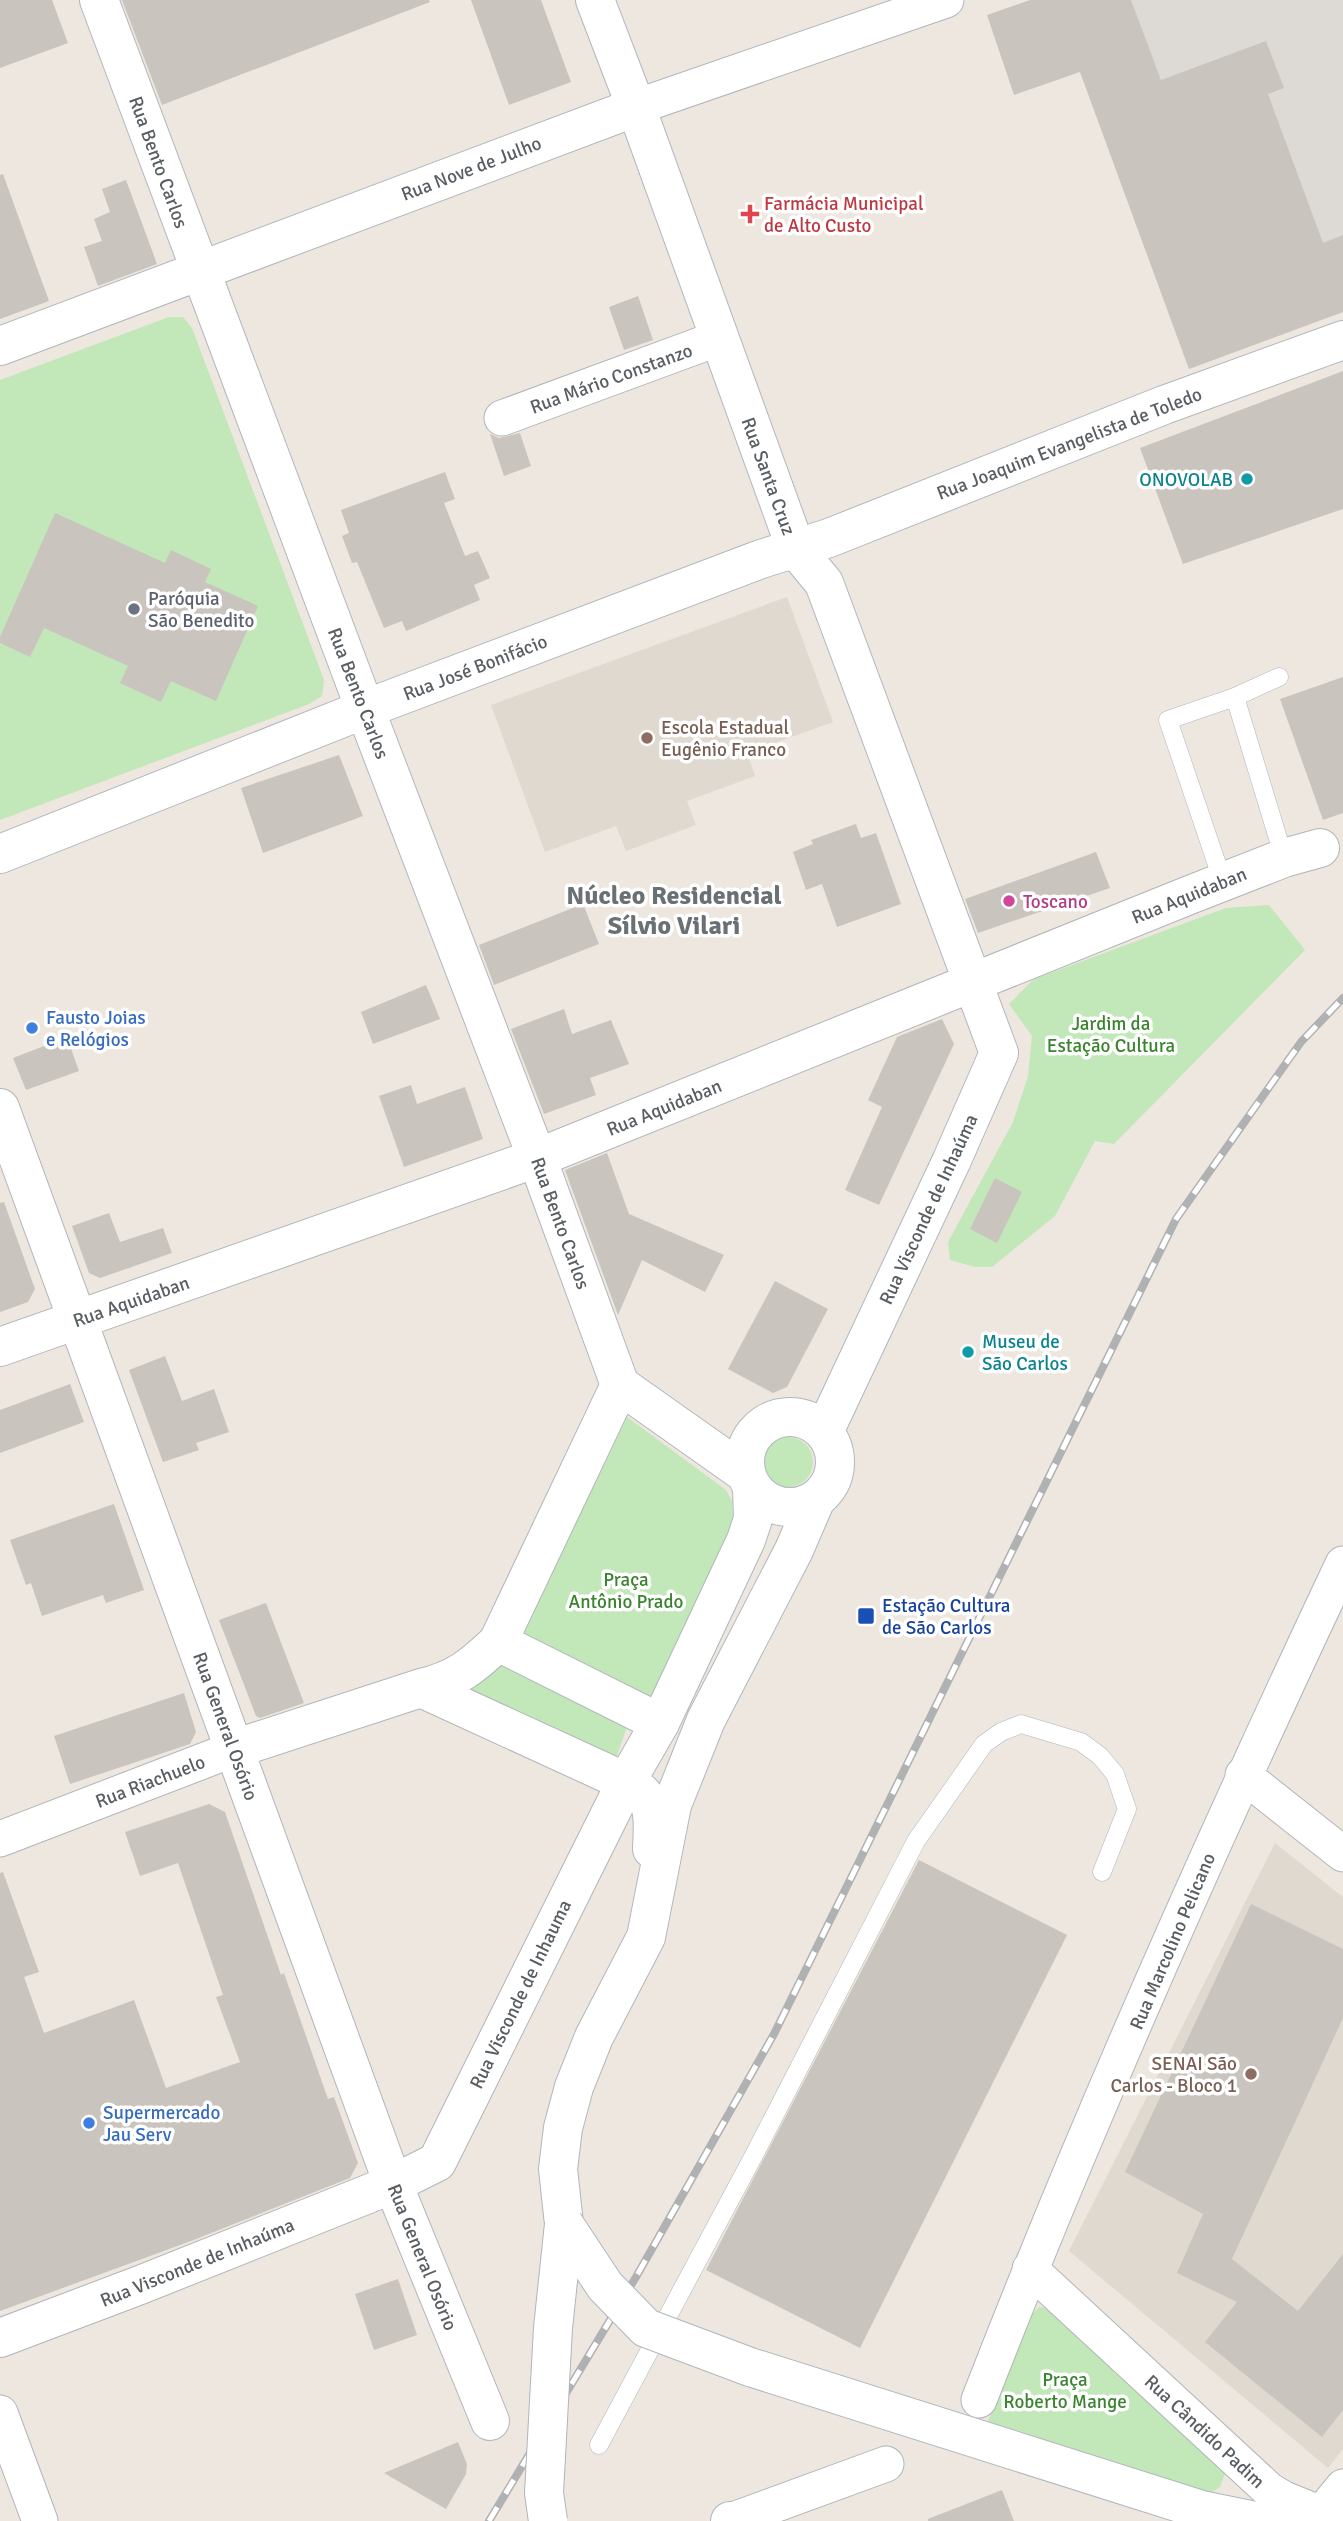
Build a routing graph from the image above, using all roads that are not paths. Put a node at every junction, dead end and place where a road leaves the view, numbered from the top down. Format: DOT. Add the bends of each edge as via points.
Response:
graph roads {
  1 [pos="99,0"];
  2 [pos="595,0"];
  3 [pos="946,0"];
  4 [pos="636,107"];
  5 [pos="199,271"];
  6 [pos="719,338"];
  7 [pos="1343,340"];
  8 [pos="0,346"];
  9 [pos="502,418"];
  10 [pos="796,549"];
  11 [pos="1279,677"];
  12 [pos="1235,697"];
  13 [pos="365,709"];
  14 [pos="1320,848"];
  15 [pos="0,853"];
  16 [pos="1284,858"];
  17 [pos="1223,882"];
  18 [pos="974,983"];
  19 [pos="0,1108"];
  20 [pos="537,1158"];
  21 [pos="77,1320"];
  22 [pos="0,1347"];
  23 [pos="620,1385"];
  24 [pos="824,1432"];
  25 [pos="749,1480"];
  26 [pos="816,1499"];
  27 [pos="1343,1564"];
  28 [pos="498,1642"];
  29 [pos="421,1688"];
  30 [pos="660,1723"];
  31 [pos="234,1749"];
  32 [pos="1243,1775"];
  33 [pos="626,1782"];
  34 [pos="0,1839"];
  35 [pos="1343,1854"];
  36 [pos="1102,1872"];
  37 [pos="650,1919"];
  38 [pos="393,2184"];
  39 [pos="564,2224"];
  40 [pos="1030,2269"];
  41 [pos="0,2338"];
  42 [pos="979,2400"];
  43 [pos="0,2413"];
  44 [pos="490,2421"];
  45 [pos="599,2445"];
  46 [pos="886,2464"];
  47 [pos="1327,2511"];
  48 [pos="40,2521"];
  49 [pos="548,2521"];
  50 [pos="732,2521"];
  51 [pos="1256,2521"];
  52 [pos="1274,2521"];
  1 -- 5 [label="main road, Rua Bento Carlos"];
  2 -- 4 [label="main road, Rua Santa Cruz"];
  3 -- 4 [label="street, Rua Nove de Julho"];
  4 -- 5 [label="main road, Rua Nove de Julho"];
  4 -- 6 [label="main road, Rua Santa Cruz"];
  5 -- 8 [label="main road, Rua Nove de Julho"];
  5 -- 13 [label="main road, Rua Bento Carlos"];
  6 -- 9 [label="street, Rua Mário Constanzo"];
  6 -- 10 [label="main road, Rua Santa Cruz"];
  7 -- 10 [label="main road, Rua Joaquim Evangelista de Toledo"];
  10 -- 13 [label="main road, Rua José Bonifácio"];
  10 -- 18 [label="main road, Rua Santa Cruz" via="824,583"];
  11 -- 12 [label="lane"];
  12 -- 16 [label="lane"];
  12 -- 17 [label="lane" via="1168,720"];
  13 -- 15 [label="main road, Rua José Bonifácio"];
  13 -- 20 [label="main road, Rua Bento Carlos"];
  14 -- 16 [label="main road, Rua Aquidaban"];
  16 -- 17 [label="main road, Rua Aquidaban"];
  17 -- 18 [label="main road, Rua Aquidaban"];
  18 -- 20 [label="main road, Rua Aquidaban"];
  18 -- 24 [label="main road, Rua Visconde de Inhaúma" via="999,1053"];
  19 -- 21 [label="main road, Rua General Osório"];
  20 -- 21 [label="main road, Rua Aquidaban"];
  20 -- 23 [label="main road, Rua Bento Carlos"];
  21 -- 22 [label="main road, Rua Aquidaban"];
  21 -- 31 [label="main road, Rua General Osório"];
  23 -- 25 [label="main road"];
  23 -- 28 [label="main road"];
  24 -- 25 [label="main road" via="798,1417 768,1421 748,1443"];
  24 -- 26 [label="main road" via="835,1460 833,1475"];
  25 -- 26 [label="main road" via="774,1504 788,1507"];
  25 -- 30 [label="main road, Rua Visconde de Inhauma" via="753,1519 746,1540"];
  26 -- 37 [label="main road" via="706,1720 672,1805"];
  27 -- 32 [label="street, Rua Marcolino Pelicano"];
  28 -- 29 [label="main road" via="445,1682"];
  28 -- 30 [label="main road"];
  29 -- 31 [label="main road, Rua Riachuelo"];
  29 -- 33 [label="main road"];
  30 -- 33 [label="main road, Rua Visconde de Inhauma"];
  31 -- 34 [label="street, Rua Riachuelo"];
  31 -- 38 [label="main road, Rua General Osório"];
  32 -- 35 [label="street"];
  32 -- 40 [label="street, Rua Marcolino Pelicano"];
  33 -- 37 [label="main road" via="639,1789 652,1810"];
  33 -- 38 [label="main road, Rua Visconde de Inhauma" via="437,2162"];
  36 -- 45 [label="lane" via="1127,1810 1115,1774 1100,1756 1081,1742 1021,1724 984,1744 916,1841"];
  37 -- 39 [label="main road" via="574,2087 558,2169"];
  38 -- 41 [label="main road, Rua Visconde de Inhaúma"];
  38 -- 44 [label="main road, Rua General Osório"];
  39 -- 49 [label="main road, bridge" via="544,2493"];
  39 -- 51 [label="main road, bridge" via="605,2286 646,2328 750,2367 1202,2510"];
  40 -- 42 [label="street, Rua Marcolino Pelicano"];
  40 -- 47 [label="street, Rua Cândido Padim" via="1269,2490"];
  43 -- 48 [label="street"];
  46 -- 50 [label="street"];
  47 -- 52 [label="main road"];
}
